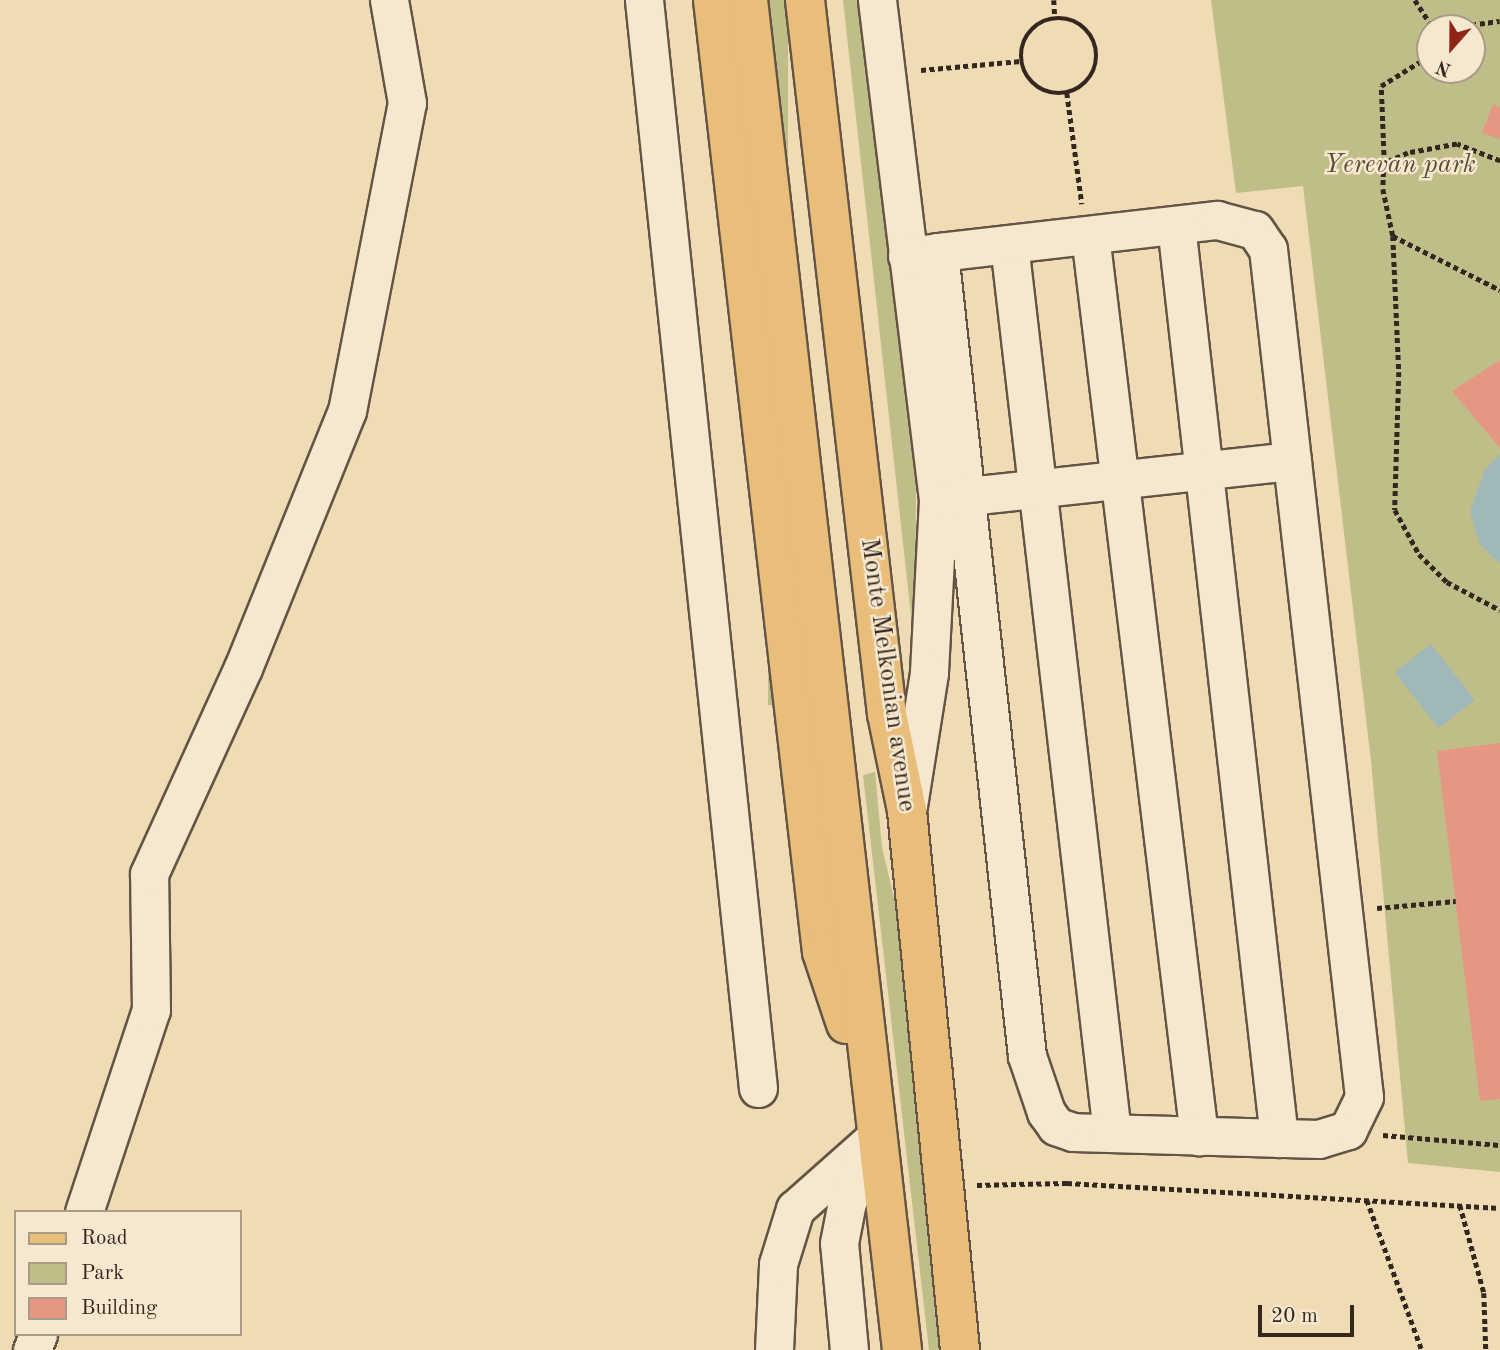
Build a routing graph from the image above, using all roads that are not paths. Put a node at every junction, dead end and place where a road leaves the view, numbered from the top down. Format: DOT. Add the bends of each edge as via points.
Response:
graph roads {
  1 [pos="389,0"];
  2 [pos="643,0"];
  3 [pos="713,0"];
  4 [pos="748,0"];
  5 [pos="805,0"];
  6 [pos="877,0"];
  7 [pos="1176,225"];
  8 [pos="1090,235"];
  9 [pos="1009,244"];
  10 [pos="923,254"];
  11 [pos="1292,461"];
  12 [pos="1204,471"];
  13 [pos="1119,480"];
  14 [pos="1038,489"];
  15 [pos="952,498"];
  16 [pos="887,714"];
  17 [pos="829,719"];
  18 [pos="907,811"];
  19 [pos="758,1088"];
  20 [pos="870,1098"];
  21 [pos="1112,1133"];
  22 [pos="1199,1136"];
  23 [pos="875,1138"];
  24 [pos="1279,1138"];
  25 [pos="85,1210"];
  26 [pos="774,1350"];
  27 [pos="849,1350"];
  28 [pos="902,1350"];
  29 [pos="960,1350"];
  1 -- 25 [label="lane" via="407,103 347,411 243,668 149,874 151,1010"];
  2 -- 19 [label="lane"];
  3 -- 20 [label="main road" via="822,952"];
  4 -- 17 [label="main road"];
  5 -- 16 [label="main road, Monte Melkonian avenue"];
  6 -- 10 [label="lane" via="884,73"];
  7 -- 8 [label="lane"];
  7 -- 11 [label="lane" via="1240,222 1268,249"];
  7 -- 12 [label="lane"];
  8 -- 9 [label="lane"];
  8 -- 13 [label="lane"];
  9 -- 10 [label="lane"];
  9 -- 14 [label="lane"];
  10 -- 15 [label="lane"];
  11 -- 12 [label="lane"];
  11 -- 24 [label="lane" via="1364,1097 1348,1130 1319,1139"];
  12 -- 13 [label="lane"];
  12 -- 24 [label="lane"];
  13 -- 14 [label="lane"];
  13 -- 22 [label="lane"];
  14 -- 15 [label="lane"];
  14 -- 21 [label="lane"];
  15 -- 18 [label="lane"];
  15 -- 21 [label="lane" via="1027,1056 1056,1126"];
  16 -- 17 [label="main road"];
  16 -- 18 [label="main road, Monte Melkonian avenue"];
  17 -- 20 [label="main road"];
  18 -- 29 [label="main road, Monte Melkonian avenue"];
  20 -- 23 [label="main road"];
  21 -- 22 [label="lane"];
  22 -- 24 [label="lane"];
  23 -- 26 [label="lane" via="795,1209 778,1264"];
  23 -- 27 [label="lane" via="847,1202 839,1244"];
  23 -- 28 [label="main road"];
}
